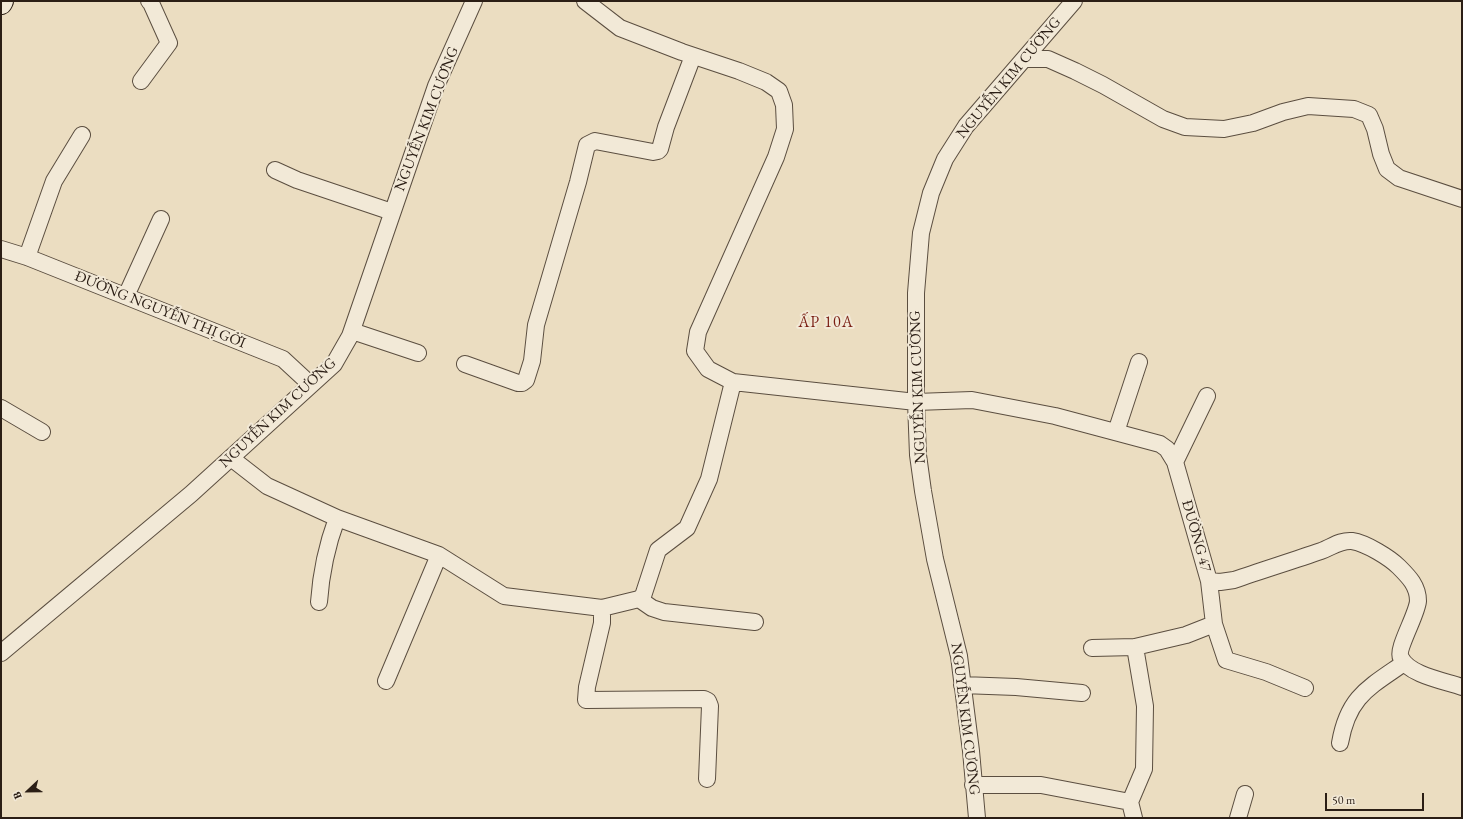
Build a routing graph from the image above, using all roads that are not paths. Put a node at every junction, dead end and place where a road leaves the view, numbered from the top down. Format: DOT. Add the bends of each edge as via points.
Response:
graph roads {
  1 [pos="149,1"];
  2 [pos="474,1"];
  3 [pos="585,1"];
  4 [pos="1074,1"];
  5 [pos="693,56"];
  6 [pos="1024,59"];
  7 [pos="141,81"];
  8 [pos="82,135"];
  9 [pos="275,170"];
  10 [pos="1462,199"];
  11 [pos="392,212"];
  12 [pos="161,219"];
  13 [pos="1,249"];
  14 [pos="27,256"];
  15 [pos="126,296"];
  16 [pos="352,331"];
  17 [pos="418,353"];
  18 [pos="1140,362"];
  19 [pos="466,364"];
  20 [pos="733,382"];
  21 [pos="310,384"];
  22 [pos="1207,396"];
  23 [pos="916,402"];
  24 [pos="1,408"];
  25 [pos="42,432"];
  26 [pos="1116,432"];
  27 [pos="231,458"];
  28 [pos="1175,462"];
  29 [pos="337,518"];
  30 [pos="439,555"];
  31 [pos="1210,581"];
  32 [pos="639,599"];
  33 [pos="319,602"];
  34 [pos="602,608"];
  35 [pos="755,622"];
  36 [pos="1214,624"];
  37 [pos="1135,647"];
  38 [pos="1092,648"];
  39 [pos="1,653"];
  40 [pos="1404,663"];
  41 [pos="386,681"];
  42 [pos="962,685"];
  43 [pos="1462,687"];
  44 [pos="1305,688"];
  45 [pos="1082,693"];
  46 [pos="1340,743"];
  47 [pos="707,780"];
  48 [pos="973,784"];
  49 [pos="1245,794"];
  50 [pos="1132,810"];
  51 [pos="977,818"];
  52 [pos="1238,818"];
  1 -- 7 [label="street" via="169,43"];
  2 -- 11 [label="street, NGUYỄN KIM CƯƠNG" via="436,86"];
  3 -- 5 [label="street" via="620,28"];
  4 -- 6 [label="street, NGUYỄN KIM CƯƠNG"];
  5 -- 19 [label="street" via="658,152 595,141 587,145 536,324 532,361 526,380 518,383"];
  5 -- 20 [label="street" via="766,82 779,91 784,105 784,129 776,157 698,332 695,351 708,369"];
  6 -- 10 [label="street" via="1048,60 1096,82 1163,119 1185,127 1224,129 1253,124 1283,112 1308,106 1354,109 1369,115 1387,169 1399,178"];
  6 -- 23 [label="street, NGUYỄN KIM CƯƠNG" via="966,126 945,160 931,193 921,233 916,293"];
  8 -- 14 [label="street" via="52,184"];
  9 -- 11 [label="street"];
  11 -- 16 [label="street, NGUYỄN KIM CƯƠNG"];
  12 -- 15 [label="street"];
  13 -- 14 [label="street, ĐƯỜNG NGUYỄN THỊ GỞI"];
  14 -- 15 [label="street, ĐƯỜNG NGUYỄN THỊ GỞI"];
  15 -- 21 [label="street, ĐƯỜNG NGUYỄN THỊ GỞI" via="283,359"];
  16 -- 17 [label="street"];
  16 -- 21 [label="street, NGUYỄN KIM CƯƠNG" via="334,364"];
  18 -- 26 [label="street"];
  20 -- 23 [label="street, ĐƯỜNG 47"];
  20 -- 32 [label="street" via="709,479 687,528 658,550 643,596"];
  21 -- 27 [label="street, NGUYỄN KIM CƯƠNG"];
  22 -- 28 [label="street"];
  23 -- 26 [label="street, ĐƯỜNG 47" via="972,400 1055,416"];
  23 -- 42 [label="street, NGUYỄN KIM CƯƠNG" via="918,456 923,491 935,559 959,656"];
  24 -- 25 [label="street"];
  26 -- 28 [label="street, ĐƯỜNG 47" via="1160,444 1167,449"];
  27 -- 29 [label="street" via="267,486"];
  27 -- 39 [label="street, NGUYỄN KIM CƯƠNG"];
  28 -- 31 [label="street, ĐƯỜNG 47"];
  29 -- 30 [label="street"];
  29 -- 33 [label="street" via="328,543 320,582"];
  30 -- 34 [label="street" via="504,596"];
  30 -- 41 [label="street"];
  31 -- 36 [label="street"];
  31 -- 40 [label="street, ĐƯỜNG 47" via="1234,580 1323,550 1338,542 1352,541 1362,544 1393,561 1416,587 1418,601 1399,656"];
  32 -- 34 [label="street"];
  32 -- 35 [label="street" via="664,612"];
  34 -- 47 [label="street" via="602,623 586,687 586,700 704,699 710,706"];
  36 -- 37 [label="street" via="1186,635"];
  36 -- 44 [label="street" via="1226,660 1266,672"];
  37 -- 38 [label="street"];
  37 -- 50 [label="street" via="1145,706 1144,769"];
  40 -- 43 [label="street" via="1418,673"];
  40 -- 46 [label="street" via="1365,690 1354,703 1343,725"];
  42 -- 45 [label="street"];
  42 -- 48 [label="street, NGUYỄN KIM CƯƠNG"];
  48 -- 50 [label="street" via="1041,785"];
  48 -- 51 [label="street, NGUYỄN KIM CƯƠNG"];
  49 -- 52 [label="street"];
}
